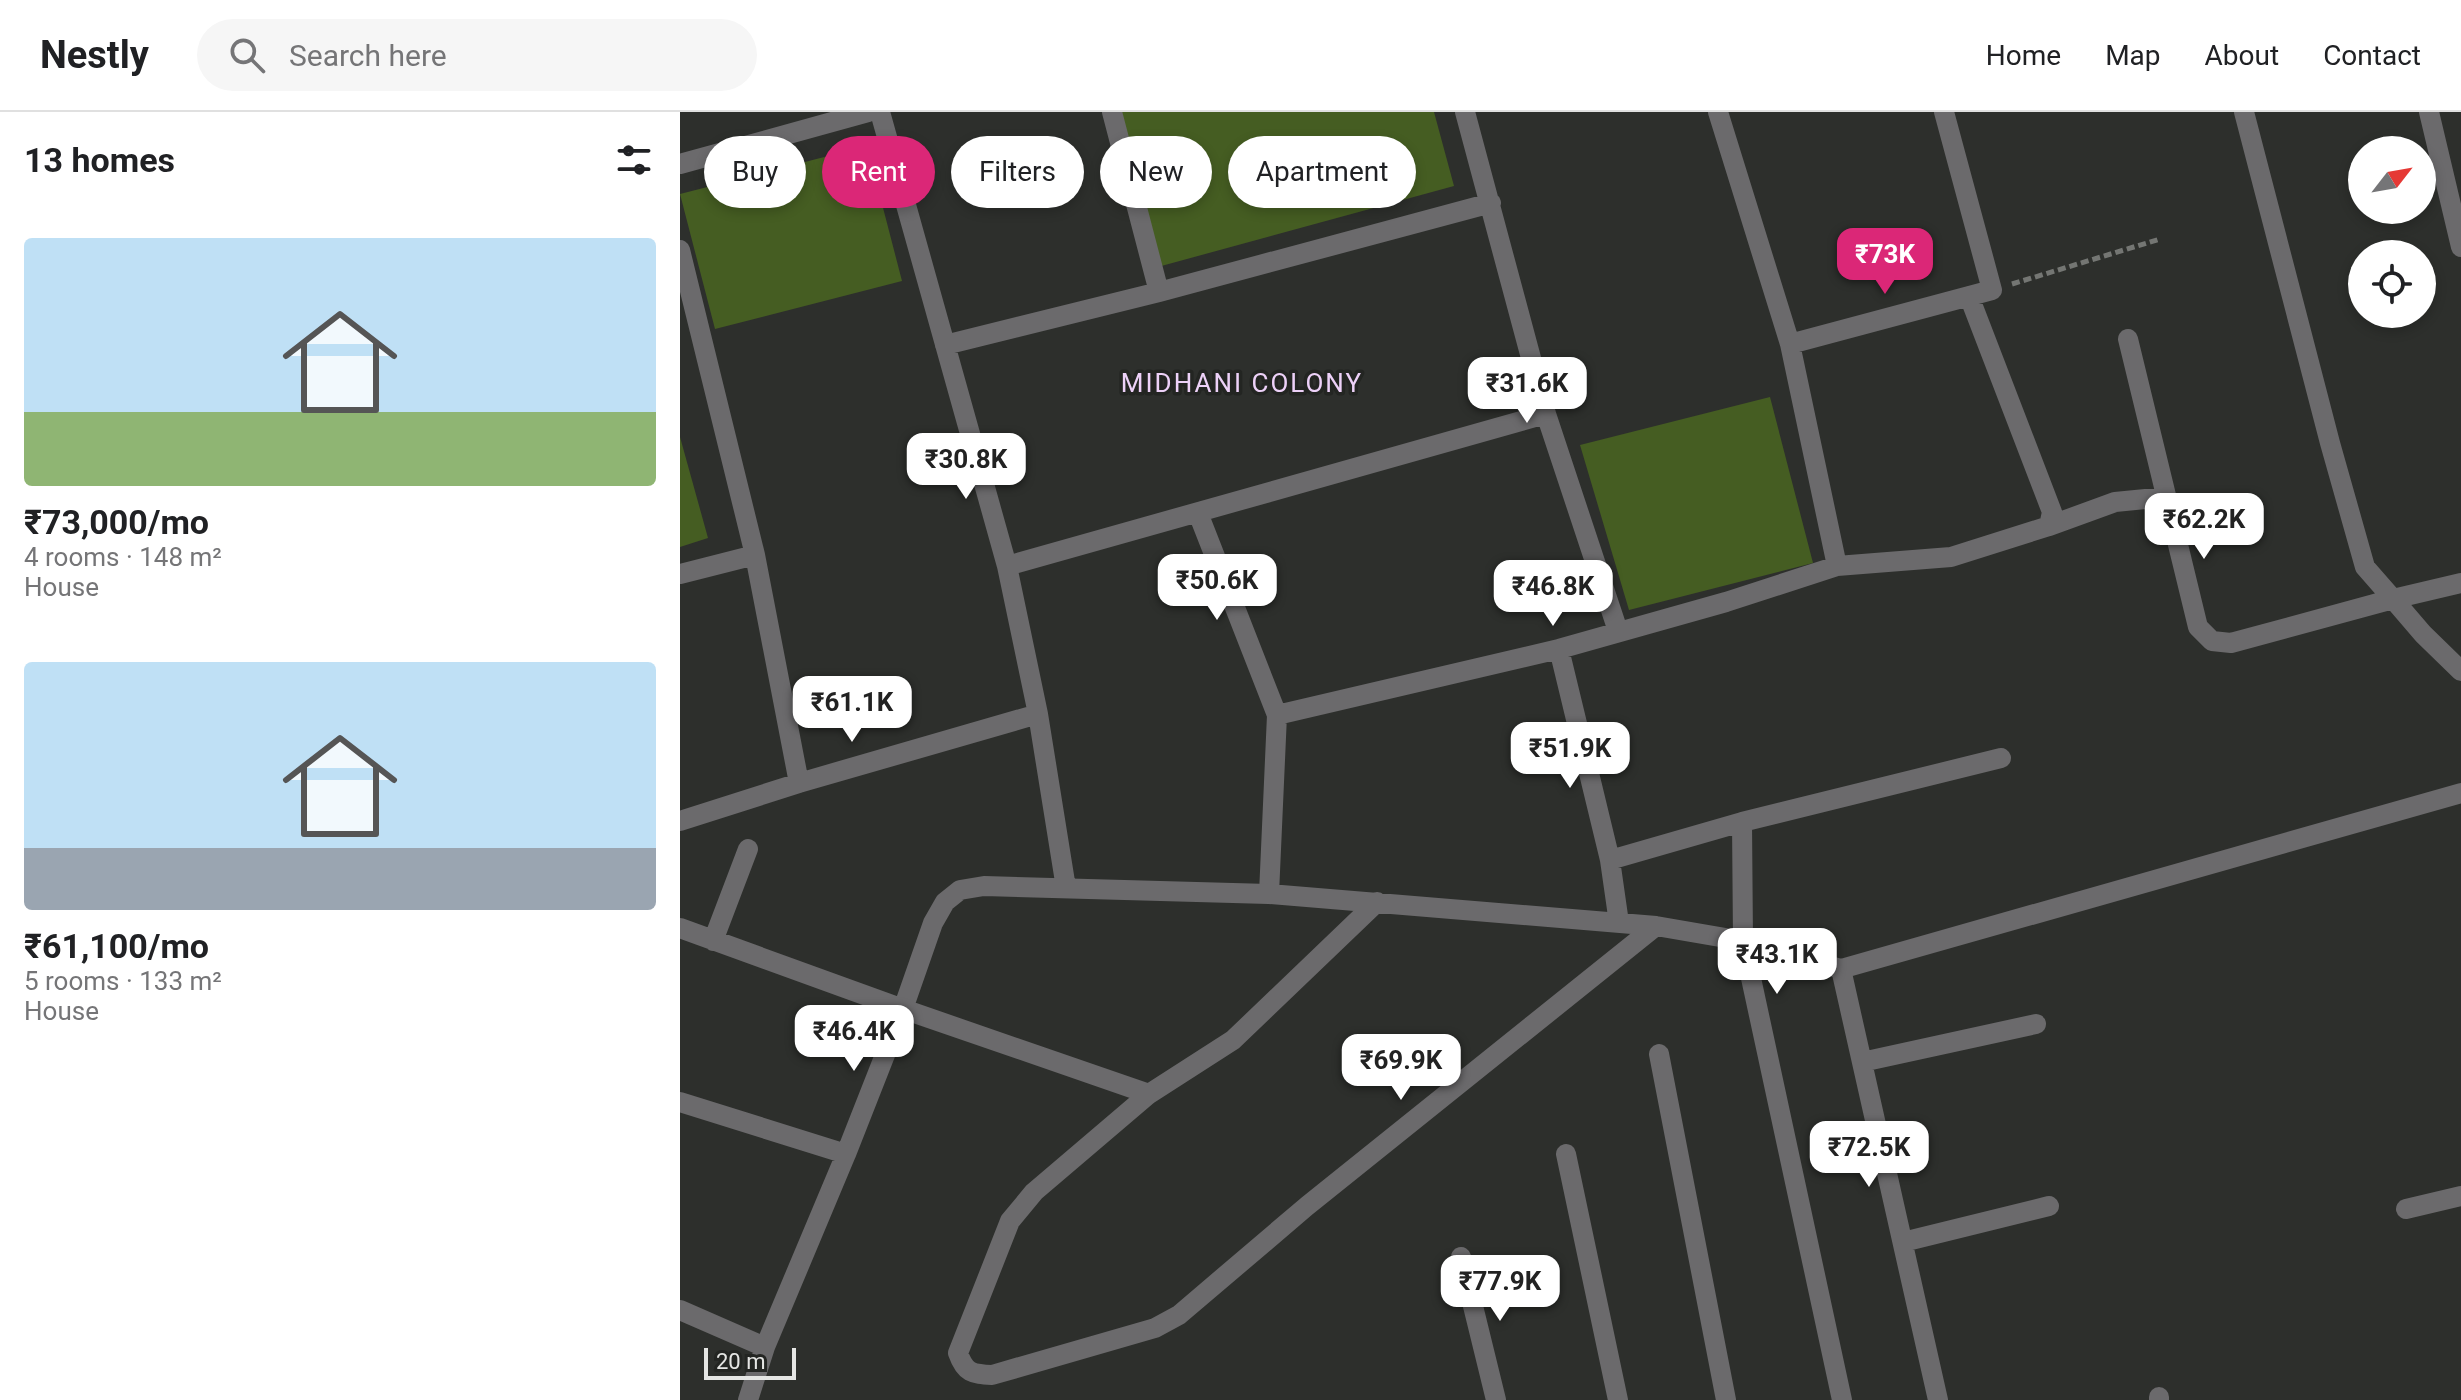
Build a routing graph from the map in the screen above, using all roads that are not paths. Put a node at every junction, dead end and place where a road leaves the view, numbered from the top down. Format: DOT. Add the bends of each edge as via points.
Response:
graph roads {
  1 [pos="868,112"];
  2 [pos="880,112"];
  3 [pos="1112,112"];
  4 [pos="1465,112"];
  5 [pos="1718,112"];
  6 [pos="1944,112"];
  7 [pos="2244,112"];
  8 [pos="2429,112"];
  9 [pos="680,164"];
  10 [pos="1491,203"];
  11 [pos="2461,247"];
  12 [pos="680,250"];
  13 [pos="1159,292"];
  14 [pos="1969,296"];
  15 [pos="2128,339"];
  16 [pos="1790,344"];
  17 [pos="945,345"];
  18 [pos="1546,414"];
  19 [pos="2166,497"];
  20 [pos="1198,513"];
  21 [pos="2049,526"];
  22 [pos="755,555"];
  23 [pos="1007,566"];
  24 [pos="1837,566"];
  25 [pos="680,574"];
  26 [pos="2461,583"];
  27 [pos="2393,599"];
  28 [pos="1618,631"];
  29 [pos="1559,649"];
  30 [pos="2461,671"];
  31 [pos="1038,714"];
  32 [pos="1277,715"];
  33 [pos="2001,758"];
  34 [pos="799,783"];
  35 [pos="2461,793"];
  36 [pos="680,821"];
  37 [pos="1742,822"];
  38 [pos="748,849"];
  39 [pos="1610,860"];
  40 [pos="1066,888"];
  41 [pos="1269,894"];
  42 [pos="1377,902"];
  43 [pos="1619,923"];
  44 [pos="1656,926"];
  45 [pos="680,928"];
  46 [pos="713,941"];
  47 [pos="1743,941"];
  48 [pos="1841,969"];
  49 [pos="903,1009"];
  50 [pos="2036,1024"];
  51 [pos="1659,1054"];
  52 [pos="1862,1062"];
  53 [pos="1149,1094"];
  54 [pos="680,1102"];
  55 [pos="846,1154"];
  56 [pos="1566,1154"];
  57 [pos="2461,1196"];
  58 [pos="2049,1206"];
  59 [pos="2406,1209"];
  60 [pos="1903,1242"];
  61 [pos="1461,1257"];
  62 [pos="680,1310"];
  63 [pos="765,1347"];
  64 [pos="748,1400"];
  65 [pos="1496,1400"];
  66 [pos="1618,1400"];
  67 [pos="1726,1400"];
  68 [pos="1842,1400"];
  69 [pos="1938,1400"];
  1 -- 9 [label="street"];
  2 -- 17 [label="street"];
  3 -- 13 [label="street"];
  4 -- 10 [label="street"];
  5 -- 16 [label="street"];
  6 -- 14 [label="street" via="1992,290"];
  7 -- 27 [label="street" via="2365,567"];
  8 -- 11 [label="street"];
  10 -- 13 [label="street"];
  10 -- 18 [label="street"];
  12 -- 22 [label="street"];
  13 -- 17 [label="street"];
  14 -- 16 [label="street"];
  14 -- 21 [label="street" via="2052,512"];
  15 -- 19 [label="street"];
  16 -- 24 [label="street"];
  17 -- 23 [label="street"];
  18 -- 20 [label="street"];
  18 -- 28 [label="street"];
  19 -- 21 [label="street" via="2115,502"];
  19 -- 27 [label="street" via="2198,627 2212,641 2231,643"];
  20 -- 23 [label="street"];
  20 -- 32 [label="street"];
  21 -- 24 [label="street" via="1951,557"];
  22 -- 25 [label="street"];
  22 -- 34 [label="street"];
  23 -- 31 [label="street"];
  24 -- 28 [label="street"];
  26 -- 27 [label="street"];
  27 -- 30 [label="street"];
  28 -- 29 [label="street"];
  29 -- 32 [label="street"];
  29 -- 39 [label="street"];
  31 -- 34 [label="street"];
  31 -- 40 [label="street"];
  32 -- 41 [label="street"];
  33 -- 37 [label="street"];
  34 -- 36 [label="street"];
  35 -- 48 [label="street"];
  37 -- 39 [label="street"];
  37 -- 47 [label="street"];
  38 -- 46 [label="street"];
  39 -- 43 [label="street"];
  40 -- 41 [label="street"];
  40 -- 49 [label="street" via="960,890 945,902 933,923"];
  41 -- 42 [label="street"];
  42 -- 43 [label="street"];
  42 -- 53 [label="street" via="1233,1040"];
  43 -- 44 [label="street"];
  44 -- 47 [label="street"];
  44 -- 53 [label="street" via="1179,1315 1155,1328 992,1375 971,1374 958,1353 1010,1221 1034,1192"];
  45 -- 46 [label="street"];
  46 -- 49 [label="street"];
  47 -- 48 [label="street"];
  47 -- 68 [label="street"];
  48 -- 52 [label="street"];
  49 -- 53 [label="street"];
  49 -- 55 [label="street"];
  50 -- 52 [label="street"];
  51 -- 67 [label="street"];
  52 -- 60 [label="street"];
  54 -- 55 [label="street"];
  55 -- 63 [label="street"];
  56 -- 66 [label="street"];
  57 -- 59 [label="street"];
  58 -- 60 [label="street"];
  60 -- 69 [label="street"];
  61 -- 65 [label="street"];
  62 -- 63 [label="street"];
  63 -- 64 [label="street"];
}
